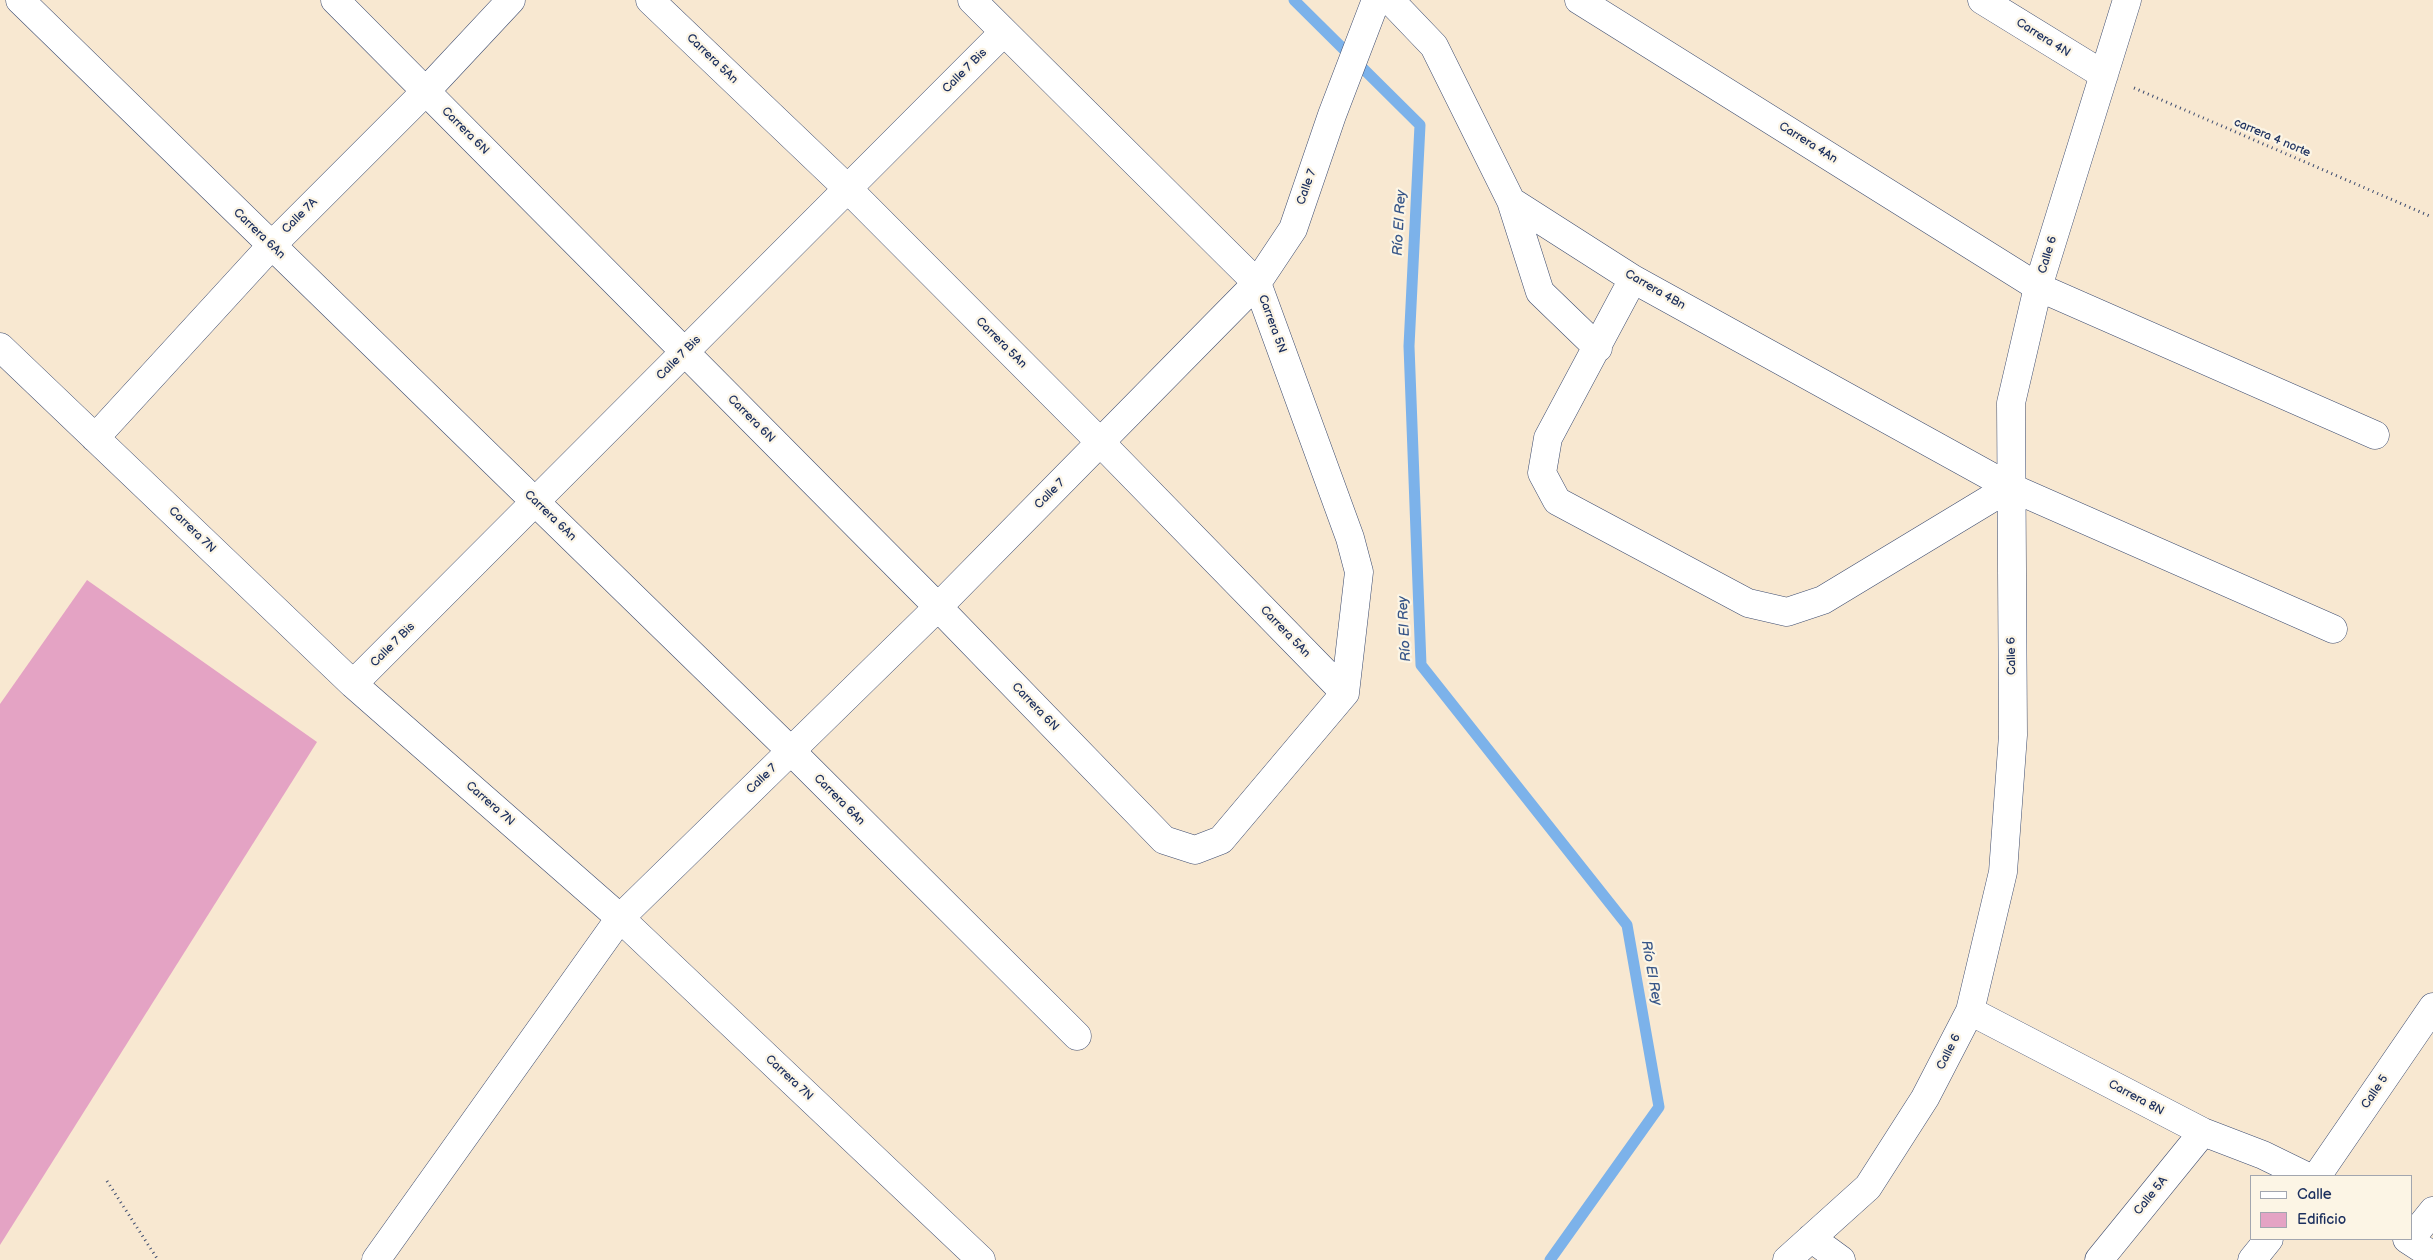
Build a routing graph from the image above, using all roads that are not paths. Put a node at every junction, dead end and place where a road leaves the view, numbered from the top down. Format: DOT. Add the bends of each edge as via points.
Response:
graph roads {
  1 [pos="20,0"];
  2 [pos="335,0"];
  3 [pos="512,0"];
  4 [pos="650,0"];
  5 [pos="972,0"];
  6 [pos="1376,0"];
  7 [pos="1390,0"];
  8 [pos="1579,0"];
  9 [pos="1982,0"];
  10 [pos="2127,0"];
  11 [pos="1004,32"];
  12 [pos="2104,75"];
  13 [pos="426,91"];
  14 [pos="848,189"];
  15 [pos="1511,200"];
  16 [pos="271,246"];
  17 [pos="1633,279"];
  18 [pos="1257,283"];
  19 [pos="2038,287"];
  20 [pos="0,347"];
  21 [pos="1598,348"];
  22 [pos="685,352"];
  23 [pos="2375,435"];
  24 [pos="95,438"];
  25 [pos="1100,442"];
  26 [pos="2010,487"];
  27 [pos="536,502"];
  28 [pos="938,607"];
  29 [pos="2333,629"];
  30 [pos="353,684"];
  31 [pos="1345,693"];
  32 [pos="791,751"];
  33 [pos="620,918"];
  34 [pos="1970,1011"];
  35 [pos="2432,1012"];
  36 [pos="1077,1036"];
  37 [pos="2203,1132"];
  38 [pos="2304,1175"];
  39 [pos="2318,1175"];
  40 [pos="2433,1210"];
  41 [pos="2413,1235"];
  42 [pos="1811,1238"];
  43 [pos="2267,1240"];
  44 [pos="2411,1240"];
  45 [pos="2433,1256"];
  46 [pos="376,1260"];
  47 [pos="981,1260"];
  48 [pos="1787,1260"];
  49 [pos="1841,1260"];
  50 [pos="2099,1260"];
  51 [pos="2252,1260"];
  1 -- 16 [label="street, Carrera 6An"];
  2 -- 13 [label="street, Carrera 6N"];
  3 -- 13 [label="street, Calle 7A"];
  4 -- 14 [label="street, Carrera 5An"];
  5 -- 11 [label="street, Carrera 5N"];
  6 -- 18 [label="street, Calle 7" via="1293,229"];
  7 -- 15 [label="street" via="1434,46"];
  8 -- 19 [label="street, Carrera 4An"];
  9 -- 12 [label="street, Carrera 4N"];
  10 -- 12 [label="street, Calle 6"];
  11 -- 14 [label="street, Calle 7 Bis"];
  11 -- 18 [label="street, Carrera 5N"];
  12 -- 19 [label="street, Calle 6"];
  13 -- 16 [label="street, Calle 7A"];
  13 -- 22 [label="street, Carrera 6N"];
  14 -- 22 [label="street, Calle 7 Bis"];
  14 -- 25 [label="street, Carrera 5An"];
  15 -- 17 [label="street, Carrera 4Bn"];
  15 -- 21 [label="street" via="1540,292"];
  16 -- 24 [label="street, Calle 7A"];
  16 -- 27 [label="street, Carrera 6An"];
  17 -- 21 [label="street"];
  17 -- 26 [label="street, Carrera 4Bn"];
  18 -- 25 [label="street, Calle 7"];
  18 -- 31 [label="street, Carrera 5N" via="1350,538 1359,572"];
  19 -- 23 [label="street, Carrera 4An"];
  19 -- 26 [label="street, Calle 6" via="2011,403"];
  20 -- 24 [label="street, Carrera 7N"];
  21 -- 26 [label="street" via="1548,438 1542,473 1557,502 1748,603 1787,612 1823,600"];
  22 -- 27 [label="street, Calle 7 Bis"];
  22 -- 28 [label="street, Carrera 6N"];
  24 -- 30 [label="street, Carrera 7N"];
  25 -- 28 [label="street, Calle 7"];
  25 -- 31 [label="street, Carrera 5An"];
  26 -- 29 [label="street, Carrera 4Bn"];
  26 -- 34 [label="street, Calle 6" via="2013,734 2002,872"];
  27 -- 30 [label="street, Calle 7 Bis"];
  27 -- 32 [label="street, Carrera 6An"];
  28 -- 31 [label="street, Carrera 6N" via="1164,840 1195,850 1221,840"];
  28 -- 32 [label="street, Calle 7"];
  30 -- 33 [label="street, Carrera 7N"];
  32 -- 33 [label="street, Calle 7"];
  32 -- 36 [label="street, Carrera 6An"];
  33 -- 46 [label="street, Calle 7"];
  33 -- 47 [label="street, Carrera 7N"];
  34 -- 37 [label="street, Carrera 8N"];
  34 -- 42 [label="street, Calle 6" via="1925,1098 1868,1187"];
  35 -- 39 [label="street, Calle 5"];
  37 -- 38 [label="street, Carrera 8N"];
  37 -- 50 [label="street, Calle 5A"];
  40 -- 41 [label="street"];
  42 -- 48 [label="street, Calle 6"];
  42 -- 49 [label="street"];
  43 -- 51 [label="street"];
  44 -- 45 [label="street"];
}
